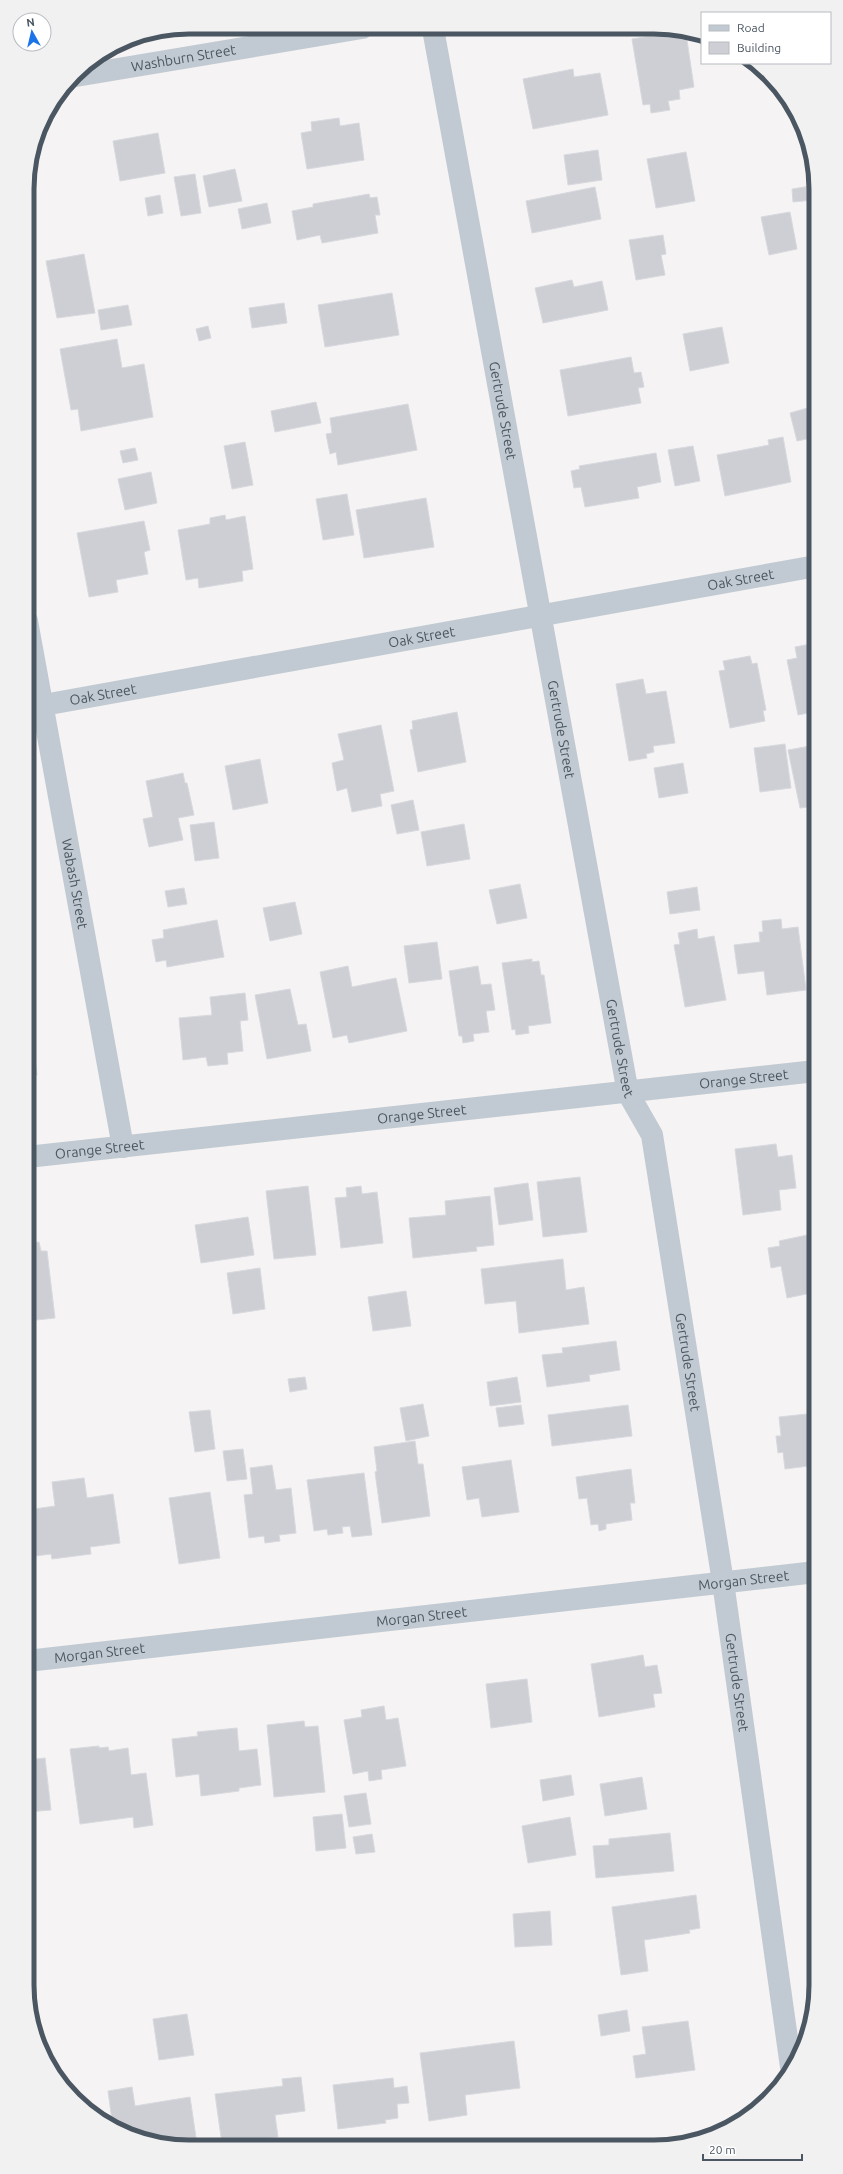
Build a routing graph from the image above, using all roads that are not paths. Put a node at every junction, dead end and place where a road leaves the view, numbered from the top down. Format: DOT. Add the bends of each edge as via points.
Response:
graph roads {
  1 [pos="326,34"];
  2 [pos="434,34"];
  3 [pos="84,75"];
  4 [pos="809,567"];
  5 [pos="541,617"];
  6 [pos="34,696"];
  7 [pos="35,707"];
  8 [pos="809,1072"];
  9 [pos="628,1093"];
  10 [pos="123,1147"];
  11 [pos="34,1156"];
  12 [pos="809,1573"];
  13 [pos="723,1582"];
  14 [pos="34,1660"];
  15 [pos="790,2059"];
  1 -- 3 [label="street, Washburn Street"];
  2 -- 5 [label="street, Gertrude Street"];
  4 -- 5 [label="street, Oak Street"];
  5 -- 7 [label="street, Oak Street"];
  5 -- 9 [label="street, Gertrude Street"];
  6 -- 7 [label="street, Wabash Street"];
  7 -- 10 [label="street, Wabash Street"];
  8 -- 9 [label="street, Orange Street"];
  9 -- 10 [label="street, Orange Street"];
  9 -- 13 [label="street, Gertrude Street" via="652,1135"];
  10 -- 11 [label="street, Orange Street"];
  12 -- 13 [label="street, Morgan Street"];
  13 -- 14 [label="street, Morgan Street"];
  13 -- 15 [label="street, Gertrude Street"];
}
